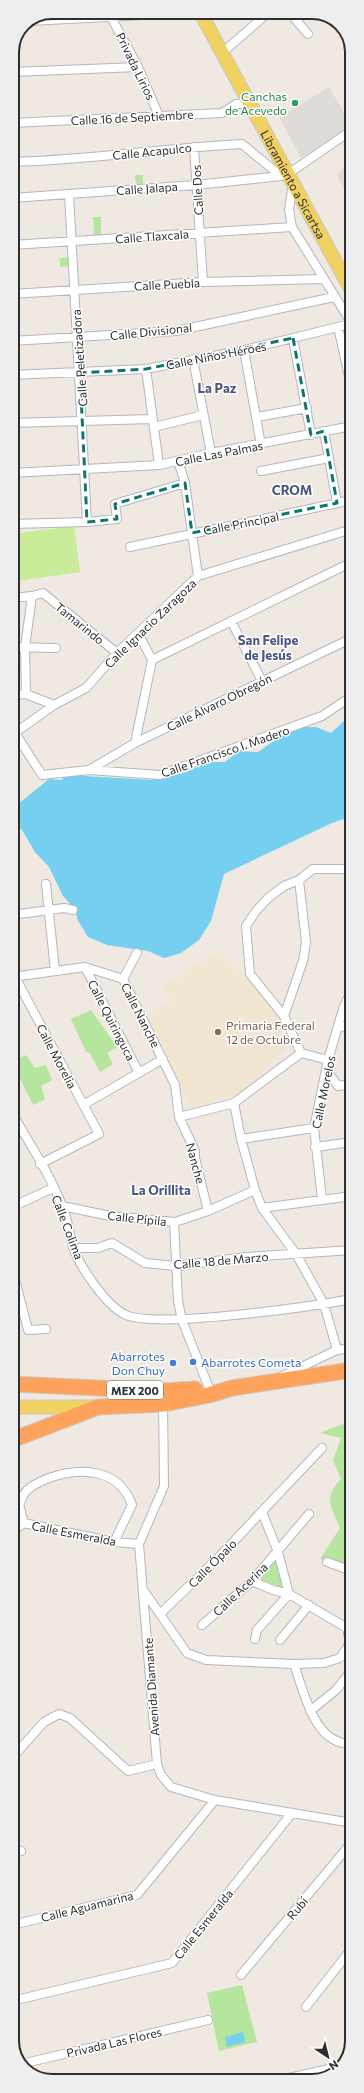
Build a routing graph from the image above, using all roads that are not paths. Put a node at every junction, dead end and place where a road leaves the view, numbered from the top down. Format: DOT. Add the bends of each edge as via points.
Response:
graph roads {
  1 [pos="70,19"];
  2 [pos="112,19"];
  3 [pos="204,19"];
  4 [pos="261,19"];
  5 [pos="295,19"];
  6 [pos="43,20"];
  7 [pos="308,34"];
  8 [pos="222,52"];
  9 [pos="138,67"];
  10 [pos="19,72"];
  11 [pos="250,104"];
  12 [pos="159,116"];
  13 [pos="19,123"];
  14 [pos="345,135"];
  15 [pos="194,147"];
  16 [pos="19,162"];
  17 [pos="287,177"];
  18 [pos="196,186"];
  19 [pos="69,194"];
  20 [pos="19,198"];
  21 [pos="292,227"];
  22 [pos="199,233"];
  23 [pos="72,241"];
  24 [pos="19,245"];
  25 [pos="323,279"];
  26 [pos="345,280"];
  27 [pos="202,282"];
  28 [pos="75,289"];
  29 [pos="19,293"];
  30 [pos="334,297"];
  31 [pos="345,314"];
  32 [pos="345,325"];
  33 [pos="338,327"];
  34 [pos="77,338"];
  35 [pos="293,338"];
  36 [pos="19,341"];
  37 [pos="244,350"];
  38 [pos="345,358"];
  39 [pos="193,359"];
  40 [pos="146,369"];
  41 [pos="80,373"];
  42 [pos="19,375"];
  43 [pos="307,408"];
  44 [pos="203,415"];
  45 [pos="257,417"];
  46 [pos="83,420"];
  47 [pos="19,423"];
  48 [pos="153,423"];
  49 [pos="345,428"];
  50 [pos="324,432"];
  51 [pos="311,434"];
  52 [pos="261,445"];
  53 [pos="212,453"];
  54 [pos="329,458"];
  55 [pos="178,461"];
  56 [pos="160,466"];
  57 [pos="86,471"];
  58 [pos="261,471"];
  59 [pos="19,473"];
  60 [pos="185,483"];
  61 [pos="345,501"];
  62 [pos="337,503"];
  63 [pos="87,522"];
  64 [pos="19,524"];
  65 [pos="345,531"];
  66 [pos="192,532"];
  67 [pos="130,547"];
  68 [pos="345,568"];
  69 [pos="198,576"];
  70 [pos="32,596"];
  71 [pos="19,597"];
  72 [pos="231,621"];
  73 [pos="138,633"];
  74 [pos="345,641"];
  75 [pos="19,647"];
  76 [pos="25,647"];
  77 [pos="56,648"];
  78 [pos="116,653"];
  79 [pos="152,660"];
  80 [pos="262,680"];
  81 [pos="19,694"];
  82 [pos="26,694"];
  83 [pos="345,701"];
  84 [pos="54,705"];
  85 [pos="19,730"];
  86 [pos="19,742"];
  87 [pos="135,743"];
  88 [pos="89,770"];
  89 [pos="345,869"];
  90 [pos="299,880"];
  91 [pos="46,884"];
  92 [pos="49,910"];
  93 [pos="73,910"];
  94 [pos="19,914"];
  95 [pos="137,953"];
  96 [pos="85,967"];
  97 [pos="55,971"];
  98 [pos="19,976"];
  99 [pos="124,979"];
  100 [pos="19,986"];
  101 [pos="345,1005"];
  102 [pos="284,1016"];
  103 [pos="339,1027"];
  104 [pos="345,1027"];
  105 [pos="301,1053"];
  106 [pos="163,1059"];
  107 [pos="328,1060"];
  108 [pos="326,1069"];
  109 [pos="139,1073"];
  110 [pos="345,1085"];
  111 [pos="234,1103"];
  112 [pos="83,1106"];
  113 [pos="179,1117"];
  114 [pos="19,1126"];
  115 [pos="314,1128"];
  116 [pos="241,1140"];
  117 [pos="345,1143"];
  118 [pos="315,1146"];
  119 [pos="40,1164"];
  120 [pos="54,1188"];
  121 [pos="255,1190"];
  122 [pos="345,1197"];
  123 [pos="322,1199"];
  124 [pos="19,1204"];
  125 [pos="62,1206"];
  126 [pos="262,1208"];
  127 [pos="208,1211"];
  128 [pos="174,1222"];
  129 [pos="74,1248"];
  130 [pos="345,1250"];
  131 [pos="296,1254"];
  132 [pos="176,1266"];
  133 [pos="19,1295"];
  134 [pos="345,1300"];
  135 [pos="324,1304"];
  136 [pos="182,1320"];
  137 [pos="46,1329"];
  138 [pos="345,1349"];
  139 [pos="337,1350"];
  140 [pos="345,1371"];
  141 [pos="269,1382"];
  142 [pos="19,1385"];
  143 [pos="209,1391"];
  144 [pos="163,1398"];
  145 [pos="19,1407"];
  146 [pos="98,1407"];
  147 [pos="19,1437"];
  148 [pos="322,1448"];
  149 [pos="262,1512"];
  150 [pos="309,1514"];
  151 [pos="24,1523"];
  152 [pos="19,1527"];
  153 [pos="114,1542"];
  154 [pos="139,1544"];
  155 [pos="278,1552"];
  156 [pos="326,1562"];
  157 [pos="345,1569"];
  158 [pos="252,1581"];
  159 [pos="144,1591"];
  160 [pos="290,1594"];
  161 [pos="309,1605"];
  162 [pos="161,1614"];
  163 [pos="202,1625"];
  164 [pos="345,1627"];
  165 [pos="255,1638"];
  166 [pos="280,1640"];
  167 [pos="345,1650"];
  168 [pos="294,1664"];
  169 [pos="345,1679"];
  170 [pos="310,1711"];
  171 [pos="345,1744"];
  172 [pos="19,1750"];
  173 [pos="157,1764"];
  174 [pos="215,1800"];
  175 [pos="292,1813"];
  176 [pos="345,1822"];
  177 [pos="345,1850"];
  178 [pos="19,1924"];
  179 [pos="345,1957"];
  180 [pos="241,1975"];
  181 [pos="19,1999"];
  182 [pos="306,2007"];
  183 [pos="208,2020"];
  184 [pos="27,2063"];
  185 [pos="330,2069"];
  186 [pos="304,2074"];
  1 -- 6 [label="street"];
  2 -- 9 [label="street, Privada Lirios"];
  3 -- 8 [label="main road, Libramiento a Sicartsa"];
  4 -- 8 [label="street"];
  5 -- 7 [label="street"];
  8 -- 11 [label="main road, Libramiento a Sicartsa"];
  9 -- 10 [label="street"];
  9 -- 12 [label="street, Privada Lirios"];
  11 -- 12 [label="street, Calle 16 de Septiembre" via="236,104 222,113"];
  11 -- 17 [label="main road, Libramiento a Sicartsa"];
  12 -- 13 [label="street, Calle 16 de Septiembre"];
  14 -- 17 [label="street"];
  15 -- 16 [label="street, Calle Acapulco" via="68,161"];
  15 -- 17 [label="street, Calle Acapulco" via="242,144"];
  15 -- 18 [label="street, Calle Dos"];
  17 -- 18 [label="street, Calle Jalapa"];
  17 -- 21 [label="street"];
  17 -- 26 [label="main road, Libramiento a Sicartsa"];
  18 -- 19 [label="street, Calle Jalapa"];
  18 -- 22 [label="street, Calle Dos"];
  19 -- 20 [label="street, Calle Jalapa"];
  19 -- 23 [label="street, Calle Peletizadora"];
  21 -- 22 [label="street, Calle Tlaxcala"];
  21 -- 25 [label="street"];
  22 -- 23 [label="street, Calle Tlaxcala"];
  22 -- 27 [label="street, Calle Dos"];
  23 -- 24 [label="street, Calle Tlaxcala"];
  23 -- 28 [label="street, Calle Peletizadora"];
  25 -- 27 [label="street, Calle Puebla"];
  25 -- 30 [label="street"];
  27 -- 28 [label="street, Calle Puebla"];
  28 -- 29 [label="street, Calle Puebla"];
  28 -- 34 [label="street, Calle Peletizadora"];
  30 -- 31 [label="street"];
  30 -- 34 [label="street, Calle Divisional" via="176,331"];
  32 -- 33 [label="street, Calle Niños Héroes"];
  33 -- 35 [label="street, Calle Niños Héroes"];
  33 -- 38 [label="street"];
  34 -- 36 [label="street, Calle Divisional"];
  34 -- 41 [label="street, Calle Peletizadora"];
  35 -- 37 [label="street, Calle Niños Héroes"];
  35 -- 43 [label="street"];
  37 -- 39 [label="street, Calle Niños Héroes"];
  37 -- 45 [label="street"];
  39 -- 40 [label="street, Calle Niños Héroes"];
  39 -- 44 [label="street"];
  40 -- 41 [label="street, Calle Niños Héroes"];
  40 -- 48 [label="street"];
  41 -- 42 [label="street, Calle Niños Héroes"];
  41 -- 46 [label="street, Calle Peletizadora"];
  43 -- 45 [label="street"];
  43 -- 51 [label="street"];
  44 -- 48 [label="street"];
  44 -- 53 [label="street"];
  45 -- 52 [label="street"];
  46 -- 47 [label="street"];
  46 -- 48 [label="street"];
  46 -- 57 [label="street, Calle Peletizadora"];
  48 -- 56 [label="street"];
  49 -- 50 [label="street, Calle Las Palmas"];
  50 -- 51 [label="street, Calle Las Palmas"];
  50 -- 54 [label="street"];
  51 -- 52 [label="street, Calle Las Palmas"];
  52 -- 53 [label="street, Calle Las Palmas"];
  53 -- 55 [label="street, Calle Las Palmas"];
  54 -- 58 [label="street"];
  54 -- 62 [label="street"];
  55 -- 56 [label="street, Calle Las Palmas"];
  55 -- 60 [label="street"];
  56 -- 57 [label="street, Calle Las Palmas"];
  57 -- 59 [label="street, Calle Las Palmas"];
  57 -- 63 [label="street, Calle Peletizadora"];
  60 -- 63 [label="street" via="115,504 117,519"];
  60 -- 66 [label="street"];
  61 -- 62 [label="street, Calle Principal"];
  62 -- 66 [label="street, Calle Principal"];
  63 -- 64 [label="street"];
  65 -- 69 [label="street, Calle Ignacio Zaragoza"];
  66 -- 67 [label="street, Calle Principal"];
  66 -- 69 [label="street"];
  68 -- 72 [label="street"];
  69 -- 73 [label="street, Calle Ignacio Zaragoza"];
  70 -- 71 [label="street"];
  70 -- 76 [label="street"];
  70 -- 78 [label="street, Tamarindo" via="43,593"];
  72 -- 79 [label="street"];
  72 -- 80 [label="street"];
  73 -- 78 [label="street, Calle Ignacio Zaragoza"];
  73 -- 79 [label="street"];
  74 -- 80 [label="street, Calle Álvaro Obregón"];
  75 -- 76 [label="street"];
  76 -- 77 [label="street"];
  76 -- 82 [label="street"];
  78 -- 84 [label="street, Calle Ignacio Zaragoza" via="86,688"];
  79 -- 87 [label="street"];
  80 -- 87 [label="street, Calle Álvaro Obregón"];
  81 -- 82 [label="street"];
  82 -- 84 [label="street"];
  83 -- 88 [label="street, Calle Francisco I. Madero" via="322,716 160,775"];
  84 -- 85 [label="street, Calle Ignacio Zaragoza"];
  86 -- 88 [label="street, Calle Francisco I. Madero" via="42,775"];
  87 -- 88 [label="street, Calle Álvaro Obregón"];
  89 -- 90 [label="street" via="313,869"];
  90 -- 102 [label="street" via="306,942 303,961"];
  90 -- 102 [label="street" via="284,886 268,898 246,926 250,974"];
  91 -- 92 [label="street"];
  92 -- 93 [label="street"];
  92 -- 94 [label="street"];
  92 -- 97 [label="street"];
  95 -- 99 [label="street"];
  96 -- 97 [label="street, Calle Nanche"];
  96 -- 99 [label="street, Calle Nanche"];
  96 -- 109 [label="street, Calle Quiringuca"];
  97 -- 98 [label="street, Calle Nanche"];
  99 -- 106 [label="street, Calle Nanche"];
  100 -- 112 [label="street, Calle Morelia"];
  101 -- 103 [label="street, Calle Morelos"];
  102 -- 105 [label="street"];
  103 -- 104 [label="street"];
  103 -- 107 [label="street, Calle Morelos"];
  105 -- 107 [label="street"];
  105 -- 111 [label="street"];
  106 -- 109 [label="street"];
  106 -- 113 [label="street, Calle Nanche" via="175,1085"];
  107 -- 108 [label="street, Calle Morelos"];
  108 -- 110 [label="street" via="338,1086"];
  108 -- 115 [label="street, Calle Morelos"];
  109 -- 112 [label="street"];
  111 -- 113 [label="street"];
  111 -- 116 [label="street"];
  112 -- 119 [label="street, Calle Morelia" via="99,1134"];
  113 -- 127 [label="street, Nanche" via="195,1151"];
  114 -- 119 [label="street, Calle Colima"];
  115 -- 116 [label="street"];
  115 -- 118 [label="street, Calle Morelos"];
  116 -- 121 [label="street"];
  117 -- 118 [label="street"];
  118 -- 123 [label="street, Calle Morelos"];
  119 -- 120 [label="street, Calle Colima"];
  120 -- 124 [label="street"];
  120 -- 125 [label="street, Calle Colima"];
  121 -- 126 [label="street"];
  121 -- 127 [label="street, Calle Pípila"];
  122 -- 123 [label="street"];
  123 -- 126 [label="street"];
  125 -- 128 [label="street, Calle Pípila" via="110,1216"];
  125 -- 129 [label="street, Calle Colima"];
  126 -- 131 [label="street"];
  127 -- 128 [label="street, Calle Pípila"];
  128 -- 132 [label="street"];
  129 -- 132 [label="street, Calle 18 de Marzo" via="98,1248 112,1243 145,1263"];
  129 -- 136 [label="street, Calle Colima" via="94,1285 124,1314 139,1318"];
  130 -- 131 [label="street, Calle 18 de Marzo"];
  131 -- 132 [label="street, Calle 18 de Marzo"];
  131 -- 135 [label="street"];
  132 -- 136 [label="street"];
  133 -- 137 [label="street" via="28,1330"];
  134 -- 135 [label="street, Calle Colima"];
  135 -- 136 [label="street, Calle Colima"];
  135 -- 139 [label="street"];
  136 -- 143 [label="street"];
  138 -- 139 [label="street"];
  139 -- 141 [label="street"];
  140 -- 141 [label="highway, MEX 200"];
  141 -- 143 [label="highway, MEX 200"];
  142 -- 144 [label="highway, MEX 200"];
  143 -- 144 [label="highway, MEX 200"];
  144 -- 146 [label="highway, MEX 200"];
  144 -- 154 [label="street, Avenida Diamante" via="164,1486"];
  145 -- 146 [label="main road"];
  146 -- 147 [label="highway, MEX 200"];
  148 -- 149 [label="street, Calle Ópalo"];
  149 -- 155 [label="street"];
  149 -- 162 [label="street, Calle Ópalo"];
  150 -- 155 [label="street, Calle Acerina"];
  151 -- 152 [label="street, Calle Esmeralda"];
  151 -- 153 [label="street, Calle Esmeralda"];
  151 -- 153 [label="street" via="19,1505 24,1493 40,1481 68,1471 92,1471 112,1480 128,1492 132,1505"];
  153 -- 154 [label="street, Calle Esmeralda"];
  154 -- 159 [label="street, Avenida Diamante"];
  155 -- 158 [label="street, Calle Acerina"];
  155 -- 160 [label="street"];
  156 -- 157 [label="street"];
  158 -- 160 [label="street"];
  158 -- 163 [label="street, Calle Acerina"];
  159 -- 162 [label="street"];
  159 -- 173 [label="street, Avenida Diamante"];
  160 -- 161 [label="street"];
  160 -- 165 [label="street" via="257,1630"];
  161 -- 164 [label="street"];
  161 -- 166 [label="street"];
  162 -- 168 [label="street" via="187,1652 206,1660"];
  167 -- 168 [label="street" via="340,1658 324,1663"];
  168 -- 170 [label="street"];
  169 -- 170 [label="street" via="336,1690"];
  170 -- 171 [label="street" via="328,1736"];
  172 -- 173 [label="street" via="44,1722 59,1714 70,1718 128,1771"];
  173 -- 174 [label="street, Avenida Diamante" via="161,1776 171,1786"];
  174 -- 175 [label="street, Avenida Diamante"];
  174 -- 178 [label="street, Calle Aguamarina" via="137,1895"];
  175 -- 176 [label="street, Avenida Diamante"];
  175 -- 181 [label="street, Calle Esmeralda" via="172,1963"];
  177 -- 180 [label="street, Rubí"];
  179 -- 182 [label="street"];
  183 -- 184 [label="street, Privada Las Flores"];
  185 -- 186 [label="street"];
}
